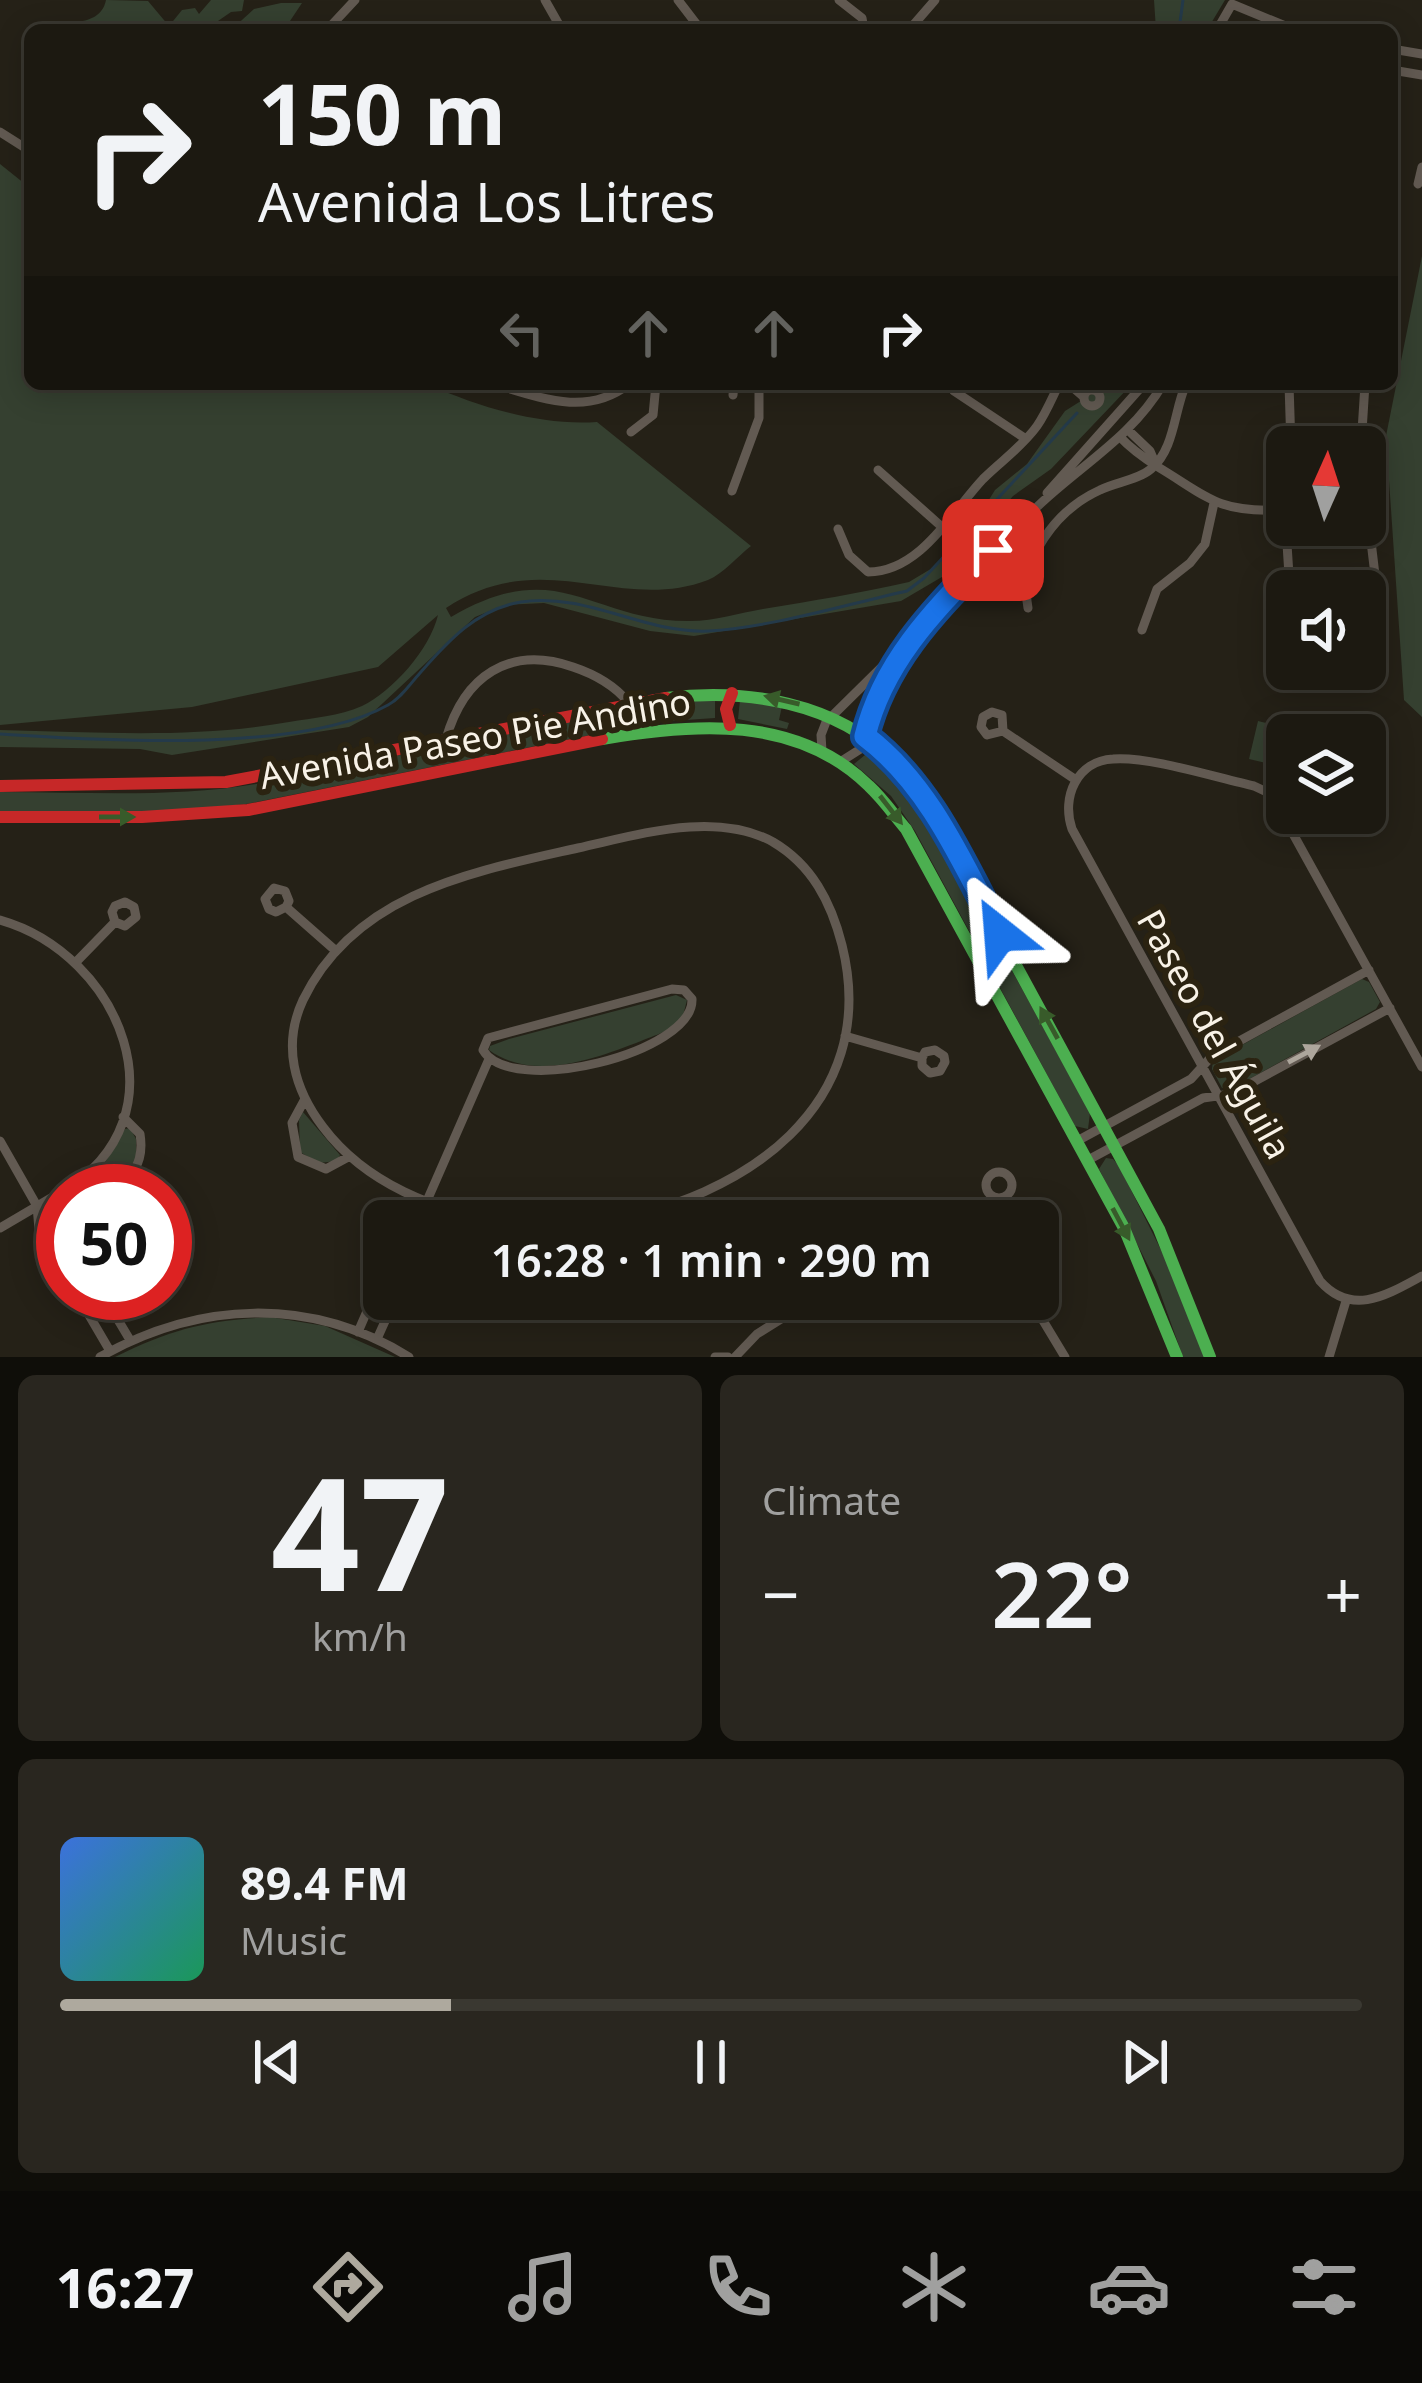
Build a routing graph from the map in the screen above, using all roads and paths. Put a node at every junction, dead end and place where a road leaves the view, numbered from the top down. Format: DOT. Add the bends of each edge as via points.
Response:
graph roads {
  1 [pos="355,0"];
  2 [pos="678,0"];
  3 [pos="839,0"];
  4 [pos="935,0"];
  5 [pos="1234,2"];
  6 [pos="333,24"];
  7 [pos="696,24"];
  8 [pos="863,24"];
  9 [pos="914,24"];
  10 [pos="1281,24"];
  11 [pos="1422,39"];
  12 [pos="1418,53"];
  13 [pos="1422,167"];
  14 [pos="1418,184"];
  15 [pos="516,390"];
  16 [pos="608,390"];
  17 [pos="620,390"];
  18 [pos="655,390"];
  19 [pos="759,390"];
  20 [pos="1056,390"];
  21 [pos="1139,390"];
  22 [pos="1151,390"];
  23 [pos="1159,390"];
  24 [pos="1184,390"];
  25 [pos="1289,390"];
  26 [pos="1365,390"];
  27 [pos="954,391"];
  28 [pos="1090,395"];
  29 [pos="1155,397"];
  30 [pos="607,398"];
  31 [pos="1116,416"];
  32 [pos="1107,425"];
  33 [pos="1290,426"];
  34 [pos="1362,426"];
  35 [pos="632,432"];
  36 [pos="1124,434"];
  37 [pos="1026,440"];
  38 [pos="1084,448"];
  39 [pos="1094,462"];
  40 [pos="1156,465"];
  41 [pos="878,470"];
  42 [pos="732,491"];
  43 [pos="1041,503"];
  44 [pos="1214,503"];
  45 [pos="1266,510"];
  46 [pos="942,527"];
  47 [pos="838,529"];
  48 [pos="1028,608"];
  49 [pos="1142,630"];
  50 [pos="905,645"];
  51 [pos="732,693"];
  52 [pos="855,696"];
  53 [pos="628,702"];
  54 [pos="874,706"];
  55 [pos="830,716"];
  56 [pos="730,724"];
  57 [pos="1003,731"];
  58 [pos="865,736"];
  59 [pos="446,739"];
  60 [pos="822,751"];
  61 [pos="840,762"];
  62 [pos="1076,780"];
  63 [pos="0,786"];
  64 [pos="0,817"];
  65 [pos="286,908"];
  66 [pos="0,920"];
  67 [pos="115,922"];
  68 [pos="336,951"];
  69 [pos="77,961"];
  70 [pos="1369,970"];
  71 [pos="1390,1008"];
  72 [pos="845,1036"];
  73 [pos="922,1058"];
  74 [pos="489,1059"];
  75 [pos="1202,1067"];
  76 [pos="1422,1067"];
  77 [pos="1217,1095"];
  78 [pos="304,1099"];
  79 [pos="123,1117"];
  80 [pos="1104,1126"];
  81 [pos="1077,1141"];
  82 [pos="0,1142"];
  83 [pos="1114,1145"];
  84 [pos="350,1156"];
  85 [pos="1088,1160"];
  86 [pos="94,1164"];
  87 [pos="139,1164"];
  88 [pos="992,1197"];
  89 [pos="421,1200"];
  90 [pos="427,1200"];
  91 [pos="682,1200"];
  92 [pos="990,1200"];
  93 [pos="36,1203"];
  94 [pos="36,1207"];
  95 [pos="0,1228"];
  96 [pos="1422,1276"];
  97 [pos="1346,1300"];
  98 [pos="89,1320"];
  99 [pos="118,1320"];
  100 [pos="363,1320"];
  101 [pos="386,1320"];
  102 [pos="779,1320"];
  103 [pos="1042,1320"];
  104 [pos="358,1332"];
  105 [pos="130,1340"];
  106 [pos="377,1340"];
  107 [pos="105,1354"];
  108 [pos="409,1357"];
  109 [pos="715,1357"];
  110 [pos="732,1357"];
  111 [pos="1064,1357"];
  112 [pos="1178,1357"];
  113 [pos="1210,1357"];
  114 [pos="1329,1357"];
  1 -- 6 [label="street"];
  2 -- 7 [label="street"];
  3 -- 8 [label="street"];
  4 -- 9 [label="street"];
  5 -- 10 [label="street"];
  11 -- 12 [label="street"];
  13 -- 14 [label="street"];
  15 -- 30 [label="street" via="559,402"];
  16 -- 30 [label="street"];
  17 -- 30 [label="street"];
  18 -- 35 [label="street" via="653,415"];
  19 -- 42 [label="street" via="759,418"];
  20 -- 37 [label="street"];
  21 -- 31 [label="street"];
  22 -- 29 [label="street"];
  23 -- 29 [label="street"];
  24 -- 40 [label="street"];
  25 -- 33 [label="street"];
  26 -- 34 [label="street"];
  27 -- 37 [label="street"];
  28 -- 31 [label="street"];
  28 -- 32 [label="street"];
  29 -- 36 [label="street"];
  31 -- 32 [label="street"];
  32 -- 38 [label="street"];
  36 -- 39 [label="street"];
  36 -- 40 [label="street"];
  37 -- 46 [label="street"];
  38 -- 39 [label="street"];
  38 -- 43 [label="street"];
  39 -- 43 [label="street"];
  40 -- 44 [label="street"];
  40 -- 48 [label="street" via="1092,493 1060,520 1028,568"];
  41 -- 46 [label="street"];
  43 -- 50 [label="street"];
  44 -- 45 [label="street"];
  44 -- 49 [label="street" via="1205,544 1157,589"];
  46 -- 47 [label="street" via="914,554 873,573 856,565"];
  50 -- 52 [label="street"];
  50 -- 54 [label="street"];
  51 -- 53 [label="main road, Avenida Paseo Pie Andino"];
  55 -- 51 [label="main road, Avenida Paseo Pie Andino, one-way"];
  51 -- 56 [label="main road"];
  52 -- 54 [label="street"];
  52 -- 55 [label="street"];
  53 -- 59 [label="main road, Avenida Paseo Pie Andino"];
  53 -- 59 [label="street, Avenida Paseo Pie Andino" via="582,670 518,660 470,691"];
  54 -- 58 [label="street"];
  55 -- 58 [label="main road, Avenida Paseo Pie Andino"];
  55 -- 60 [label="street"];
  56 -- 60 [label="main road, Avenida Paseo Pie Andino"];
  64 -- 56 [label="main road, Avenida Paseo Pie Andino, one-way" via="214,815 648,729"];
  57 -- 62 [label="street"];
  58 -- 61 [label="street" via="859,752"];
  80 -- 58 [label="main road, Avenida Paseo Pie Andino, one-way" via="928,804"];
  59 -- 63 [label="main road, Avenida Paseo Pie Andino" via="226,782"];
  60 -- 61 [label="main road, Avenida Paseo Pie Andino"];
  61 -- 81 [label="main road, Avenida Paseo Pie Andino, one-way" via="906,830"];
  62 -- 70 [label="street" via="1096,763 1126,759 1267,790"];
  62 -- 75 [label="street, Paseo del Águila" via="1068,802 1072,829"];
  65 -- 68 [label="street"];
  66 -- 69 [label="street"];
  67 -- 69 [label="street"];
  68 -- 72 [label="street" via="382,911 443,884 616,840 736,829 783,848 825,897 848,976"];
  68 -- 78 [label="street" via="293,1029"];
  69 -- 79 [label="street" via="126,1045"];
  70 -- 71 [label="street"];
  70 -- 75 [label="street"];
  71 -- 76 [label="street"];
  77 -- 71 [label="street, one-way"];
  72 -- 73 [label="street"];
  72 -- 91 [label="street" via="836,1069 799,1130"];
  74 -- 74 [label="street" via="550,1071 616,1057 680,1028 692,999 672,989 488,1038"];
  74 -- 90 [label="street"];
  75 -- 77 [label="street, Paseo del Águila"];
  75 -- 80 [label="street"];
  77 -- 83 [label="street"];
  77 -- 97 [label="street, Paseo del Águila" via="1319,1281"];
  78 -- 84 [label="street"];
  78 -- 84 [label="street" via="292,1124 298,1156 326,1169"];
  79 -- 86 [label="street"];
  79 -- 87 [label="street" via="140,1134"];
  80 -- 81 [label="street"];
  80 -- 83 [label="main road, Avenida Paseo Pie Andino"];
  81 -- 85 [label="main road, Avenida Paseo Pie Andino"];
  82 -- 93 [label="street"];
  83 -- 85 [label="street"];
  83 -- 113 [label="main road, Avenida Paseo Pie Andino" via="1178,1269"];
  84 -- 89 [label="street"];
  85 -- 112 [label="main road, Avenida Paseo Pie Andino, one-way"];
  88 -- 92 [label="street"];
  94 -- 95 [label="street"];
  96 -- 97 [label="street" via="1378,1298"];
  97 -- 114 [label="street"];
  98 -- 107 [label="street"];
  99 -- 105 [label="street"];
  100 -- 104 [label="street"];
  101 -- 106 [label="street"];
  102 -- 110 [label="street"];
  103 -- 111 [label="street"];
  104 -- 105 [label="street" via="309,1317 241,1311"];
  104 -- 106 [label="street"];
  105 -- 107 [label="street"];
  106 -- 108 [label="street"];
  109 -- 110 [label="street"];
}
